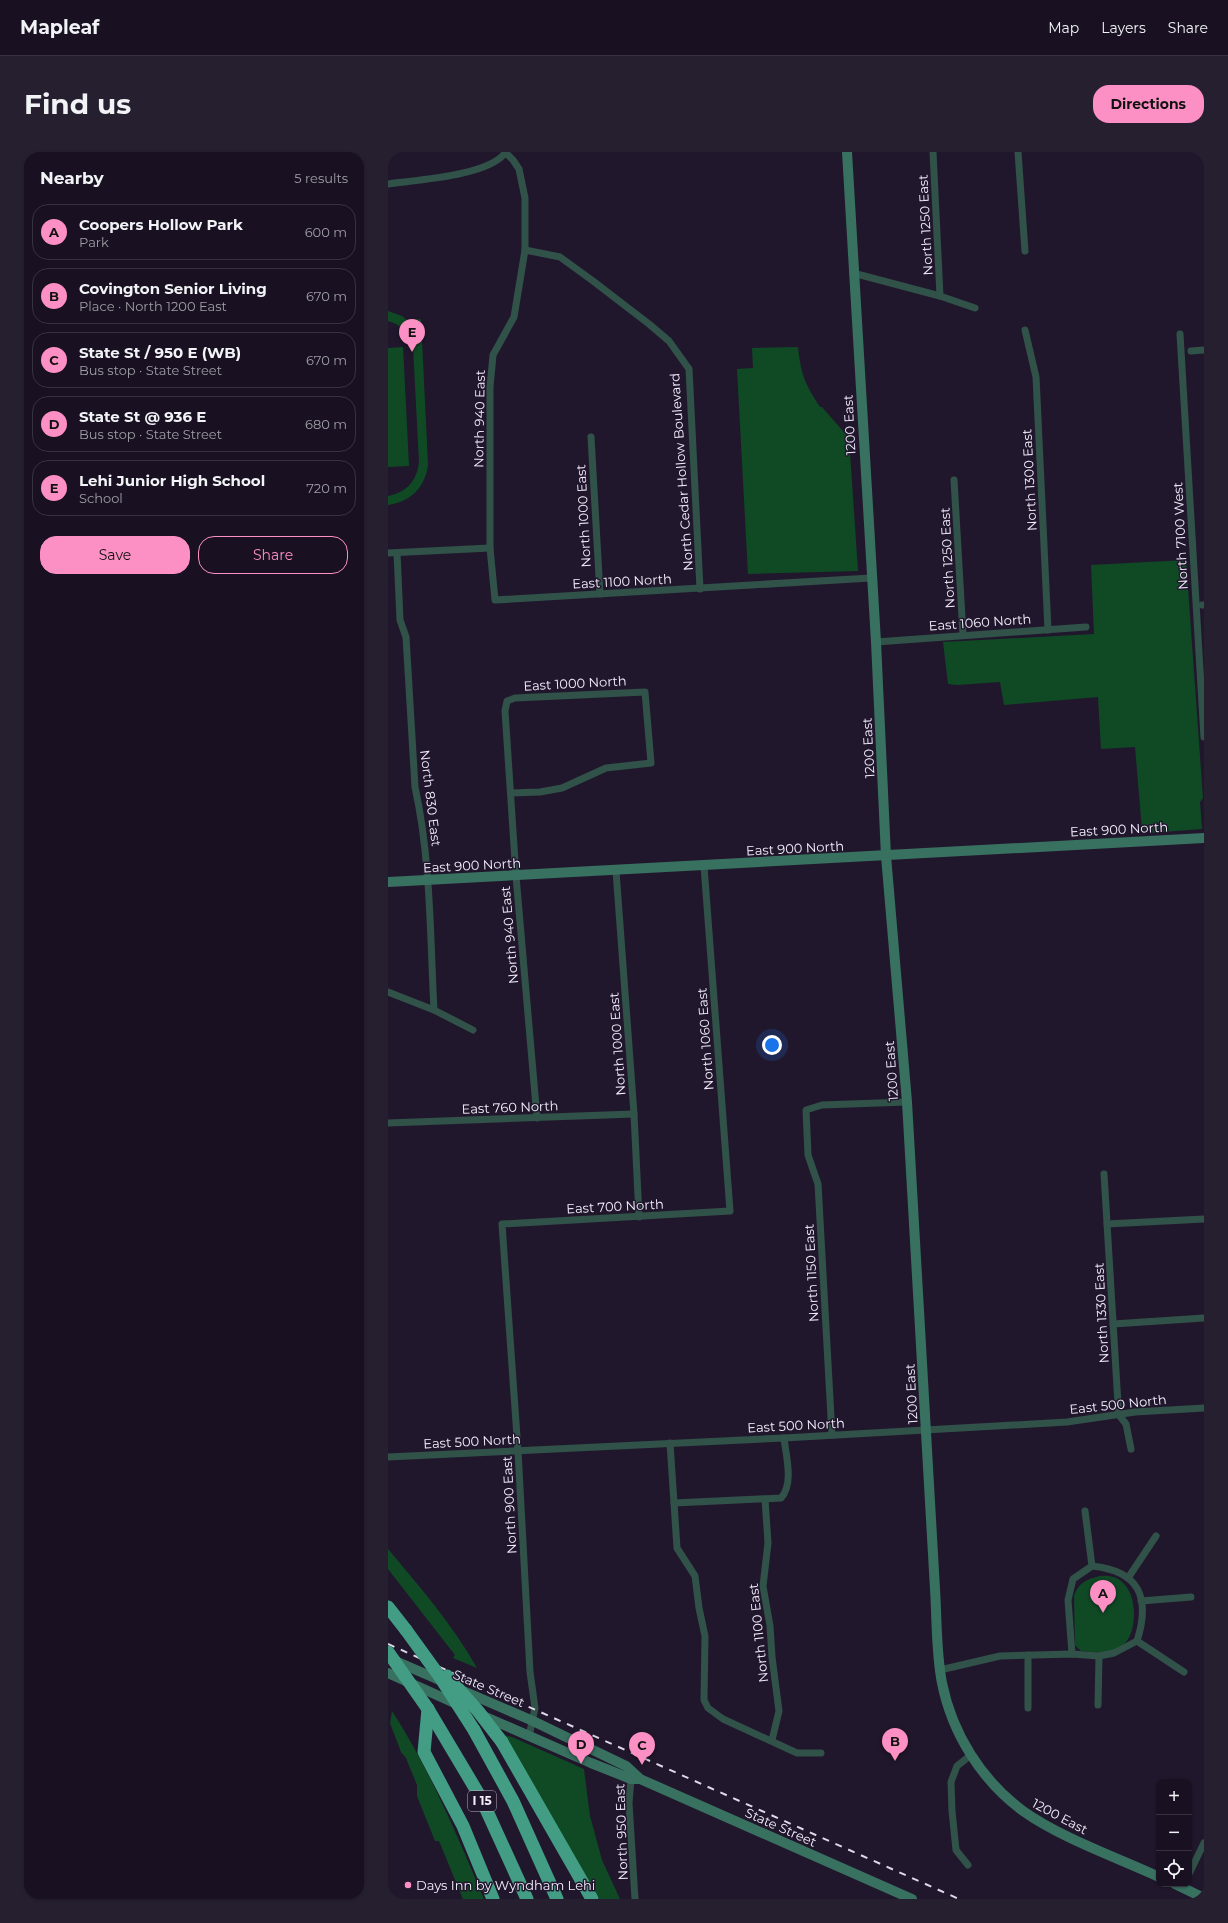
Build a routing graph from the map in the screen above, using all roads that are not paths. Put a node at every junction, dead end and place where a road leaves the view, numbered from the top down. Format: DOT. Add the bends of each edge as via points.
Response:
graph roads {
  1 [pos="847,152"];
  2 [pos="933,152"];
  3 [pos="1018,152"];
  4 [pos="506,153"];
  5 [pos="388,184"];
  6 [pos="525,250"];
  7 [pos="1025,251"];
  8 [pos="853,273"];
  9 [pos="940,296"];
  10 [pos="975,308"];
  11 [pos="1025,330"];
  12 [pos="1180,334"];
  13 [pos="1204,350"];
  14 [pos="1191,351"];
  15 [pos="591,437"];
  16 [pos="954,480"];
  17 [pos="490,548"];
  18 [pos="397,552"];
  19 [pos="388,553"];
  20 [pos="871,578"];
  21 [pos="700,589"];
  22 [pos="600,594"];
  23 [pos="494,600"];
  24 [pos="1086,627"];
  25 [pos="1048,630"];
  26 [pos="963,635"];
  27 [pos="876,642"];
  28 [pos="507,701"];
  29 [pos="1204,737"];
  30 [pos="511,793"];
  31 [pos="1204,838"];
  32 [pos="886,856"];
  33 [pos="704,866"];
  34 [pos="616,871"];
  35 [pos="516,876"];
  36 [pos="427,880"];
  37 [pos="388,882"];
  38 [pos="388,992"];
  39 [pos="434,1010"];
  40 [pos="473,1030"];
  41 [pos="907,1102"];
  42 [pos="634,1114"];
  43 [pos="537,1118"];
  44 [pos="388,1123"];
  45 [pos="1104,1174"];
  46 [pos="730,1211"];
  47 [pos="639,1217"];
  48 [pos="1204,1219"];
  49 [pos="502,1224"];
  50 [pos="1107,1224"];
  51 [pos="1204,1318"];
  52 [pos="1114,1324"];
  53 [pos="1204,1408"];
  54 [pos="1119,1415"];
  55 [pos="926,1429"];
  56 [pos="832,1435"];
  57 [pos="784,1438"];
  58 [pos="670,1443"];
  59 [pos="1131,1449"];
  60 [pos="518,1451"];
  61 [pos="388,1457"];
  62 [pos="765,1499"];
  63 [pos="674,1503"];
  64 [pos="1085,1511"];
  65 [pos="1156,1536"];
  66 [pos="1092,1566"];
  67 [pos="1128,1578"];
  68 [pos="1191,1597"];
  69 [pos="1141,1601"];
  70 [pos="388,1607"];
  71 [pos="1137,1641"];
  72 [pos="388,1652"];
  73 [pos="423,1653"];
  74 [pos="1072,1654"];
  75 [pos="1028,1655"];
  76 [pos="1099,1656"];
  77 [pos="388,1658"];
  78 [pos="940,1670"];
  79 [pos="1184,1672"];
  80 [pos="388,1673"];
  81 [pos="1098,1705"];
  82 [pos="1028,1708"];
  83 [pos="428,1709"];
  84 [pos="531,1720"];
  85 [pos="529,1736"];
  86 [pos="772,1740"];
  87 [pos="821,1753"];
  88 [pos="971,1755"];
  89 [pos="636,1779"];
  90 [pos="1204,1843"];
  91 [pos="968,1865"];
  92 [pos="1192,1868"];
  93 [pos="1156,1876"];
  94 [pos="1184,1887"];
  95 [pos="1204,1898"];
  96 [pos="493,1899"];
  97 [pos="527,1899"];
  98 [pos="557,1899"];
  99 [pos="592,1899"];
  100 [pos="635,1899"];
  101 [pos="912,1899"];
  1 -- 8 [label="main road, 1200 East"];
  2 -- 9 [label="street, North 1250 East"];
  3 -- 7 [label="street"];
  4 -- 5 [label="street" via="501,159 481,168"];
  4 -- 6 [label="street, North 940 East" via="519,169 525,198"];
  6 -- 17 [label="street, North 940 East" via="514,317 493,355 490,387"];
  6 -- 21 [label="street, North Cedar Hollow Boulevard" via="560,257 669,341 689,369"];
  8 -- 9 [label="street"];
  8 -- 20 [label="main road, 1200 East"];
  9 -- 10 [label="street"];
  11 -- 25 [label="street, North 1300 East" via="1036,377"];
  12 -- 29 [label="street, North 7100 West"];
  13 -- 14 [label="street"];
  15 -- 22 [label="street, North 1000 East"];
  16 -- 26 [label="street, North 1250 East"];
  17 -- 18 [label="street"];
  17 -- 23 [label="street, North 940 East"];
  18 -- 19 [label="street"];
  18 -- 36 [label="street, North 830 East" via="400,620 406,637 415,787 424,837"];
  20 -- 21 [label="street, East 1100 North"];
  20 -- 27 [label="main road, 1200 East"];
  21 -- 22 [label="street, East 1100 North"];
  22 -- 23 [label="street, East 1100 North"];
  24 -- 25 [label="street, East 1060 North"];
  25 -- 26 [label="street, East 1060 North"];
  26 -- 27 [label="street, East 1060 North"];
  27 -- 32 [label="main road, 1200 East"];
  28 -- 30 [label="street, North 940 East" via="505,711"];
  28 -- 30 [label="street, East 1000 North" via="515,698 645,692 651,762 606,768 562,788"];
  30 -- 35 [label="street, North 940 East"];
  31 -- 32 [label="main road, East 900 North"];
  32 -- 33 [label="main road, East 900 North"];
  32 -- 41 [label="main road, 1200 East"];
  33 -- 34 [label="main road, East 900 North"];
  33 -- 46 [label="street, North 1060 East"];
  34 -- 35 [label="main road, East 900 North"];
  34 -- 42 [label="street, North 1000 East"];
  35 -- 36 [label="main road, East 900 North"];
  35 -- 43 [label="street, North 940 East"];
  36 -- 37 [label="main road, East 900 North"];
  36 -- 39 [label="street, North 830 East"];
  38 -- 39 [label="street"];
  39 -- 40 [label="street"];
  41 -- 55 [label="main road, 1200 East"];
  41 -- 56 [label="street, North 1150 East" via="822,1105 806,1110 808,1155 818,1184"];
  42 -- 43 [label="street, East 760 North"];
  42 -- 47 [label="street, North 1000 East"];
  43 -- 44 [label="street, East 760 North"];
  45 -- 50 [label="street, North 1330 East"];
  46 -- 47 [label="street, East 700 North"];
  47 -- 49 [label="street, East 700 North"];
  48 -- 50 [label="street"];
  49 -- 60 [label="street, North 900 East"];
  50 -- 52 [label="street, North 1330 East"];
  51 -- 52 [label="street"];
  52 -- 54 [label="street, North 1330 East"];
  53 -- 54 [label="street, East 500 North"];
  54 -- 55 [label="street, East 500 North" via="1067,1422"];
  54 -- 59 [label="street, North 1330 East" via="1126,1424"];
  55 -- 56 [label="street, East 500 North"];
  55 -- 78 [label="main road, 1200 East"];
  56 -- 57 [label="street, East 500 North"];
  57 -- 58 [label="street, East 500 North"];
  57 -- 62 [label="street" via="788,1484 781,1498"];
  58 -- 60 [label="street, East 500 North"];
  58 -- 63 [label="street"];
  60 -- 61 [label="street, East 500 North"];
  60 -- 84 [label="street, North 900 East" via="530,1672 535,1708"];
  62 -- 63 [label="street"];
  62 -- 86 [label="street, North 1100 East" via="768,1543 764,1586 779,1711"];
  63 -- 86 [label="street" via="677,1548 695,1576 705,1636 704,1700 708,1708 723,1718"];
  64 -- 66 [label="street"];
  65 -- 67 [label="street"];
  66 -- 67 [label="street" via="1118,1572"];
  66 -- 74 [label="street" via="1073,1579 1068,1600"];
  67 -- 69 [label="street" via="1137,1588"];
  68 -- 69 [label="street"];
  69 -- 71 [label="street" via="1142,1624"];
  70 -- 73 [label="highway, I 15, bridge"];
  71 -- 76 [label="street" via="1114,1653"];
  71 -- 79 [label="street"];
  72 -- 83 [label="highway, I 15, bridge"];
  73 -- 98 [label="highway, I 15, bridge" via="474,1730 513,1801"];
  73 -- 99 [label="highway, bridge" via="465,1696 502,1742"];
  74 -- 75 [label="street"];
  74 -- 76 [label="street"];
  75 -- 78 [label="street" via="1000,1656"];
  75 -- 82 [label="street"];
  76 -- 81 [label="street"];
  77 -- 84 [label="main road, State Street"];
  78 -- 88 [label="main road, 1200 East" via="947,1704"];
  80 -- 85 [label="main road, State Street"];
  83 -- 96 [label="highway" via="424,1752 463,1826"];
  83 -- 97 [label="highway, I 15" via="481,1798"];
  84 -- 85 [label="street, North 900 East"];
  84 -- 89 [label="main road, State Street" via="626,1766"];
  85 -- 89 [label="main road, State Street"];
  86 -- 87 [label="street" via="797,1753"];
  88 -- 91 [label="street" via="957,1766 951,1782 956,1850"];
  88 -- 93 [label="main road, 1200 East" via="1005,1796 1036,1819"];
  89 -- 100 [label="street, North 950 East" via="629,1803"];
  89 -- 101 [label="main road, State Street"];
  90 -- 92 [label="street"];
  94 -- 95 [label="main road"];
}
